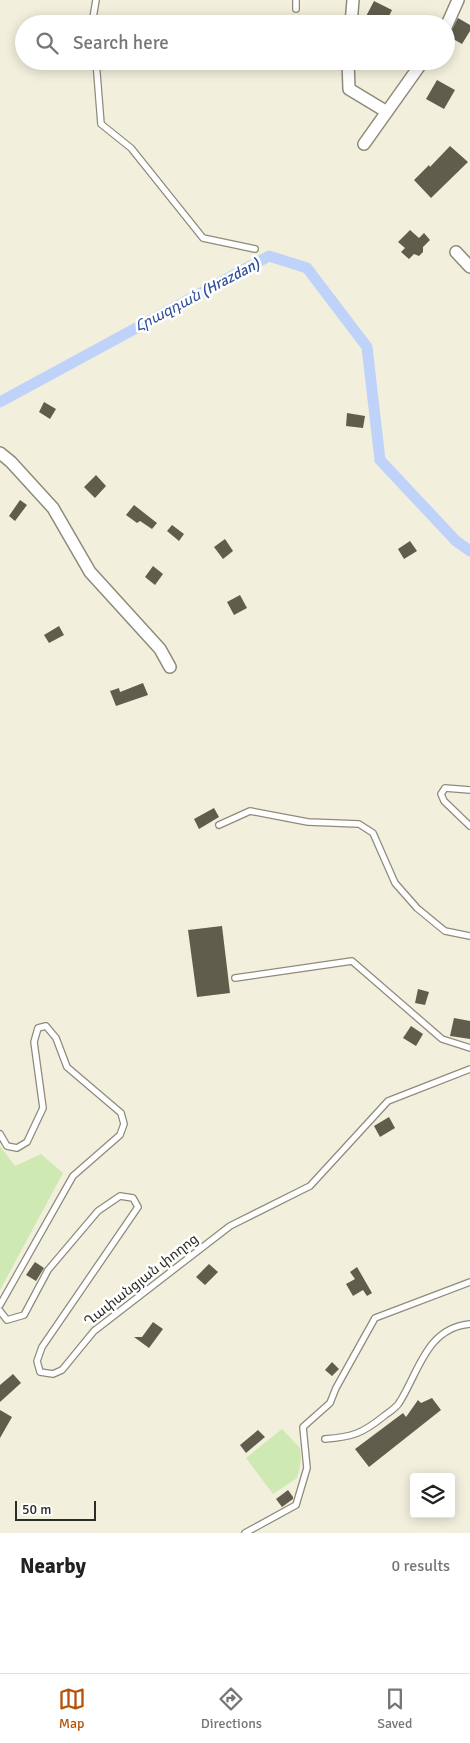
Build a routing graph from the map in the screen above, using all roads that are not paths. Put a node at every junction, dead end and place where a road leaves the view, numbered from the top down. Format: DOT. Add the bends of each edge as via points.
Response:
graph roads {
  1 [pos="96,0"];
  2 [pos="296,0"];
  3 [pos="353,0"];
  4 [pos="458,0"];
  5 [pos="296,10"];
  6 [pos="94,15"];
  7 [pos="352,15"];
  8 [pos="451,15"];
  9 [pos="97,70"];
  10 [pos="348,70"];
  11 [pos="417,70"];
  12 [pos="387,112"];
  13 [pos="364,144"];
  14 [pos="255,249"];
  15 [pos="456,252"];
  16 [pos="470,267"];
  17 [pos="0,453"];
  18 [pos="170,667"];
  19 [pos="470,790"];
  20 [pos="218,824"];
  21 [pos="470,826"];
  22 [pos="470,936"];
  23 [pos="236,978"];
  24 [pos="470,1048"];
  25 [pos="470,1069"];
  26 [pos="0,1134"];
  27 [pos="470,1282"];
  28 [pos="0,1306"];
  29 [pos="0,1311"];
  30 [pos="470,1324"];
  31 [pos="325,1439"];
  32 [pos="245,1533"];
  1 -- 6 [label="lane"];
  2 -- 5 [label="lane"];
  3 -- 7 [label="street"];
  4 -- 8 [label="street"];
  9 -- 14 [label="lane" via="101,124 131,148 203,238"];
  10 -- 12 [label="street" via="349,89"];
  11 -- 12 [label="street"];
  12 -- 13 [label="street"];
  15 -- 16 [label="street"];
  17 -- 18 [label="street" via="53,508 90,572 160,649"];
  19 -- 21 [label="lane" via="445,788 441,794"];
  20 -- 22 [label="lane" via="250,811 308,822 359,824 373,833 395,883 417,908 445,931"];
  23 -- 24 [label="lane" via="352,961 442,1039"];
  25 -- 29 [label="lane, Ղափանցյան փողոց" via="388,1101 310,1186 230,1226 94,1331 62,1370 53,1374 40,1372 37,1361 42,1346 138,1206 132,1198 120,1196 98,1212 48,1270 24,1315 7,1320"];
  26 -- 28 [label="lane" via="7,1146 17,1148 27,1142 43,1108 34,1042 38,1028 46,1026 56,1038 66,1067 121,1113 124,1124 120,1135 73,1176"];
  27 -- 32 [label="lane" via="375,1318 330,1403 303,1427 307,1468 296,1504"];
  30 -- 31 [label="lane" via="458,1325 436,1338 398,1405 368,1429 347,1438"];
}
